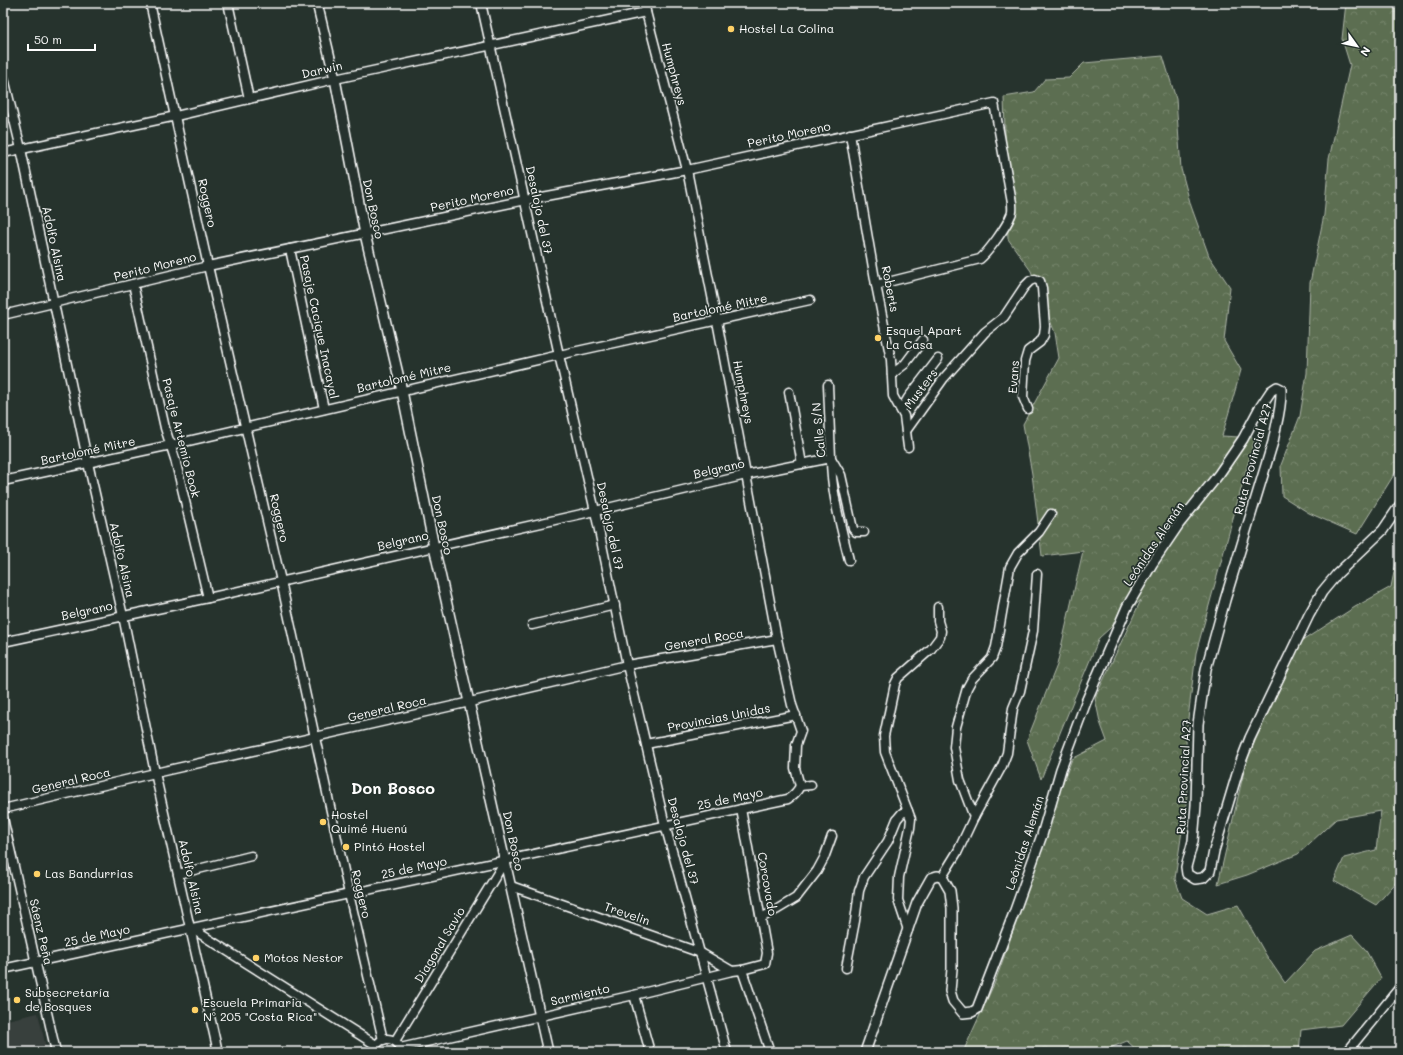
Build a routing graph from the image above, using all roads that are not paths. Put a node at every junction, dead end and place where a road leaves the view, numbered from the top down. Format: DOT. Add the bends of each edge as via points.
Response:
graph roads {
  1 [pos="150,3"];
  2 [pos="228,3"];
  3 [pos="317,3"];
  4 [pos="481,3"];
  5 [pos="645,3"];
  6 [pos="646,12"];
  7 [pos="490,46"];
  8 [pos="3,74"];
  9 [pos="335,79"];
  10 [pos="249,99"];
  11 [pos="176,116"];
  12 [pos="850,134"];
  13 [pos="21,149"];
  14 [pos="3,153"];
  15 [pos="687,170"];
  16 [pos="525,200"];
  17 [pos="365,234"];
  18 [pos="290,249"];
  19 [pos="208,266"];
  20 [pos="1040,282"];
  21 [pos="134,284"];
  22 [pos="876,285"];
  23 [pos="810,300"];
  24 [pos="54,303"];
  25 [pos="3,315"];
  26 [pos="717,321"];
  27 [pos="923,340"];
  28 [pos="559,355"];
  29 [pos="938,359"];
  30 [pos="892,374"];
  31 [pos="828,385"];
  32 [pos="1281,390"];
  33 [pos="402,391"];
  34 [pos="789,392"];
  35 [pos="324,409"];
  36 [pos="1028,409"];
  37 [pos="901,410"];
  38 [pos="246,428"];
  39 [pos="906,431"];
  40 [pos="170,445"];
  41 [pos="908,447"];
  42 [pos="831,458"];
  43 [pos="88,463"];
  44 [pos="802,464"];
  45 [pos="746,475"];
  46 [pos="3,481"];
  47 [pos="1400,505"];
  48 [pos="595,511"];
  49 [pos="1051,514"];
  50 [pos="864,532"];
  51 [pos="434,547"];
  52 [pos="849,560"];
  53 [pos="1037,574"];
  54 [pos="281,581"];
  55 [pos="208,598"];
  56 [pos="615,606"];
  57 [pos="938,607"];
  58 [pos="123,616"];
  59 [pos="532,626"];
  60 [pos="777,639"];
  61 [pos="3,642"];
  62 [pos="627,665"];
  63 [pos="470,702"];
  64 [pos="796,716"];
  65 [pos="315,737"];
  66 [pos="646,744"];
  67 [pos="155,773"];
  68 [pos="811,785"];
  69 [pos="800,786"];
  70 [pos="741,809"];
  71 [pos="3,810"];
  72 [pos="908,811"];
  73 [pos="974,817"];
  74 [pos="3,818"];
  75 [pos="665,825"];
  76 [pos="832,836"];
  77 [pos="251,856"];
  78 [pos="505,861"];
  79 [pos="178,874"];
  80 [pos="942,877"];
  81 [pos="511,886"];
  82 [pos="349,894"];
  83 [pos="761,918"];
  84 [pos="191,928"];
  85 [pos="908,930"];
  86 [pos="701,953"];
  87 [pos="36,962"];
  88 [pos="765,964"];
  89 [pos="846,968"];
  90 [pos="3,969"];
  91 [pos="742,970"];
  92 [pos="732,971"];
  93 [pos="708,976"];
  94 [pos="1400,987"];
  95 [pos="634,994"];
  96 [pos="540,1016"];
  97 [pos="378,1045"];
  98 [pos="398,1047"];
  99 [pos="56,1052"];
  100 [pos="218,1052"];
  101 [pos="548,1052"];
  102 [pos="650,1052"];
  103 [pos="727,1052"];
  104 [pos="770,1052"];
  105 [pos="865,1052"];
  106 [pos="1347,1052"];
  1 -- 11 [label="street, Roggero"];
  2 -- 10 [label="street"];
  3 -- 9 [label="street, Don Bosco"];
  4 -- 7 [label="street, Desalojo del 37"];
  5 -- 6 [label="street, Humphreys"];
  6 -- 7 [label="street, Darwin"];
  6 -- 15 [label="street, Humphreys"];
  7 -- 9 [label="street, Darwin"];
  7 -- 16 [label="street, Desalojo del 37"];
  8 -- 13 [label="street, Adolfo Alsina"];
  9 -- 10 [label="street, Darwin"];
  9 -- 17 [label="street, Don Bosco"];
  10 -- 11 [label="street, Darwin"];
  11 -- 13 [label="street, Darwin"];
  11 -- 19 [label="street, Roggero"];
  12 -- 15 [label="street, Perito Moreno"];
  12 -- 22 [label="street, Roberts"];
  12 -- 22 [label="street, Perito Moreno" via="994,103 1012,203 1012,214 987,253 980,259"];
  13 -- 14 [label="street, Darwin"];
  13 -- 24 [label="street, Adolfo Alsina"];
  15 -- 16 [label="street, Perito Moreno"];
  15 -- 26 [label="street, Humphreys"];
  16 -- 17 [label="street, Perito Moreno"];
  16 -- 28 [label="street, Desalojo del 37"];
  17 -- 18 [label="street, Perito Moreno"];
  17 -- 33 [label="street, Don Bosco"];
  18 -- 19 [label="street, Perito Moreno"];
  18 -- 35 [label="street, Pasaje Cacique Inacayal"];
  19 -- 21 [label="street, Perito Moreno"];
  19 -- 38 [label="street, Roggero"];
  20 -- 36 [label="street, Evans" via="1045,326 1044,335 1040,342 1028,351 1025,361 1023,397"];
  20 -- 39 [label="street, Musters" via="1035,279 1024,287 1004,317 985,332 944,378"];
  21 -- 24 [label="street, Perito Moreno"];
  21 -- 40 [label="street, Pasaje Artemio Book"];
  22 -- 30 [label="street, Roberts"];
  23 -- 26 [label="street, Bartolomé Mitre"];
  24 -- 25 [label="street, Perito Moreno"];
  24 -- 43 [label="street, Adolfo Alsina"];
  26 -- 28 [label="street, Bartolomé Mitre"];
  26 -- 45 [label="street, Humphreys"];
  27 -- 30 [label="street" via="905,364"];
  28 -- 33 [label="street, Bartolomé Mitre"];
  28 -- 48 [label="street, Desalojo del 37"];
  29 -- 37 [label="street"];
  30 -- 37 [label="street, Roberts" via="893,396"];
  31 -- 42 [label="street, Calle S/N"];
  32 -- 47 [label="street, Ruta Provincial A27" via="1273,442 1206,669 1198,724 1193,841 1186,867 1188,874 1195,879 1203,878 1210,871 1245,751 1312,609 1337,574 1383,530"];
  32 -- 80 [label="street, Leónidas Alemán" via="1278,387 1271,391 1219,474 1152,564 1127,607 1060,769 1042,835 1014,913 977,1009 972,1012 963,1013 953,1001 950,991 952,908 950,891"];
  33 -- 35 [label="street, Bartolomé Mitre"];
  33 -- 51 [label="street, Don Bosco"];
  34 -- 44 [label="street"];
  35 -- 38 [label="street, Bartolomé Mitre"];
  37 -- 39 [label="street, Roberts"];
  38 -- 40 [label="street, Bartolomé Mitre"];
  38 -- 54 [label="street, Roggero"];
  39 -- 41 [label="street, Roberts"];
  40 -- 43 [label="street, Bartolomé Mitre"];
  40 -- 55 [label="street, Pasaje Artemio Book"];
  42 -- 44 [label="street, Belgrano"];
  42 -- 50 [label="street, Calle S/N" via="841,475 853,529 856,532"];
  42 -- 52 [label="street" via="840,524"];
  43 -- 46 [label="street, Bartolomé Mitre"];
  43 -- 58 [label="street, Adolfo Alsina"];
  44 -- 45 [label="street, Belgrano"];
  45 -- 48 [label="street, Belgrano"];
  45 -- 60 [label="street, Humphreys"];
  48 -- 51 [label="street, Belgrano"];
  48 -- 56 [label="street, Desalojo del 37"];
  49 -- 73 [label="street" via="1010,566 996,647 992,658 972,678 967,688 956,727 954,747 960,780"];
  51 -- 54 [label="street, Belgrano"];
  51 -- 63 [label="street, Don Bosco"];
  53 -- 73 [label="street" via="1033,631 1020,691 1013,708 1007,753"];
  54 -- 55 [label="street, Belgrano"];
  54 -- 65 [label="street, Roggero"];
  55 -- 58 [label="street, Belgrano"];
  56 -- 59 [label="street"];
  56 -- 62 [label="street, Desalojo del 37"];
  57 -- 72 [label="street" via="938,621 942,631 940,637 931,649 898,678 884,736 888,764"];
  58 -- 61 [label="street, Belgrano"];
  58 -- 67 [label="street, Adolfo Alsina"];
  60 -- 62 [label="street, General Roca"];
  60 -- 64 [label="street, Humphreys"];
  62 -- 63 [label="street, General Roca"];
  62 -- 66 [label="street, Desalojo del 37"];
  63 -- 65 [label="street, General Roca"];
  63 -- 78 [label="street, Don Bosco"];
  64 -- 66 [label="street, Provincias Unidas"];
  64 -- 69 [label="street, Humphreys" via="802,730 796,745 795,768"];
  65 -- 67 [label="street, General Roca"];
  65 -- 82 [label="street, Roggero"];
  66 -- 75 [label="street, Desalojo del 37"];
  67 -- 71 [label="street, General Roca"];
  67 -- 79 [label="street, Adolfo Alsina"];
  68 -- 69 [label="street"];
  69 -- 70 [label="street, 25 de Mayo" via="794,796 788,799"];
  70 -- 75 [label="street, 25 de Mayo"];
  70 -- 83 [label="street, Corcovado"];
  72 -- 85 [label="street" via="911,819 910,828 899,877 898,900"];
  72 -- 89 [label="street" via="897,819 888,842 864,877 859,891"];
  73 -- 80 [label="street"];
  74 -- 87 [label="street, Sáenz Peña"];
  75 -- 78 [label="street, 25 de Mayo"];
  75 -- 86 [label="street, Desalojo del 37"];
  76 -- 83 [label="street" via="817,871 796,898"];
  77 -- 79 [label="street"];
  78 -- 81 [label="street, Don Bosco"];
  78 -- 82 [label="street, 25 de Mayo"];
  78 -- 98 [label="street, Diagonal Savio"];
  79 -- 84 [label="street, Adolfo Alsina"];
  80 -- 85 [label="street" via="931,878 917,903"];
  81 -- 86 [label="street, Trevelin"];
  81 -- 96 [label="street, Don Bosco"];
  82 -- 84 [label="street, 25 de Mayo"];
  82 -- 97 [label="street, Roggero"];
  83 -- 88 [label="street, Corcovado" via="767,953"];
  84 -- 87 [label="street, 25 de Mayo"];
  84 -- 97 [label="street"];
  84 -- 100 [label="street, Adolfo Alsina"];
  85 -- 105 [label="street"];
  86 -- 92 [label="street, Trevelin"];
  86 -- 93 [label="street, Desalojo del 37"];
  87 -- 90 [label="street, 25 de Mayo"];
  87 -- 99 [label="street, Sáenz Peña"];
  88 -- 91 [label="street, Sarmiento"];
  91 -- 92 [label="street, Sarmiento"];
  91 -- 104 [label="street"];
  92 -- 93 [label="street, Sarmiento"];
  93 -- 95 [label="street, Sarmiento"];
  93 -- 103 [label="street, Desalojo del 37"];
  94 -- 106 [label="street"];
  95 -- 96 [label="street, Sarmiento"];
  95 -- 102 [label="street"];
  96 -- 98 [label="street, Sarmiento"];
  96 -- 101 [label="street, Don Bosco"];
  97 -- 98 [label="street, Sarmiento" via="391,1039"];
}
